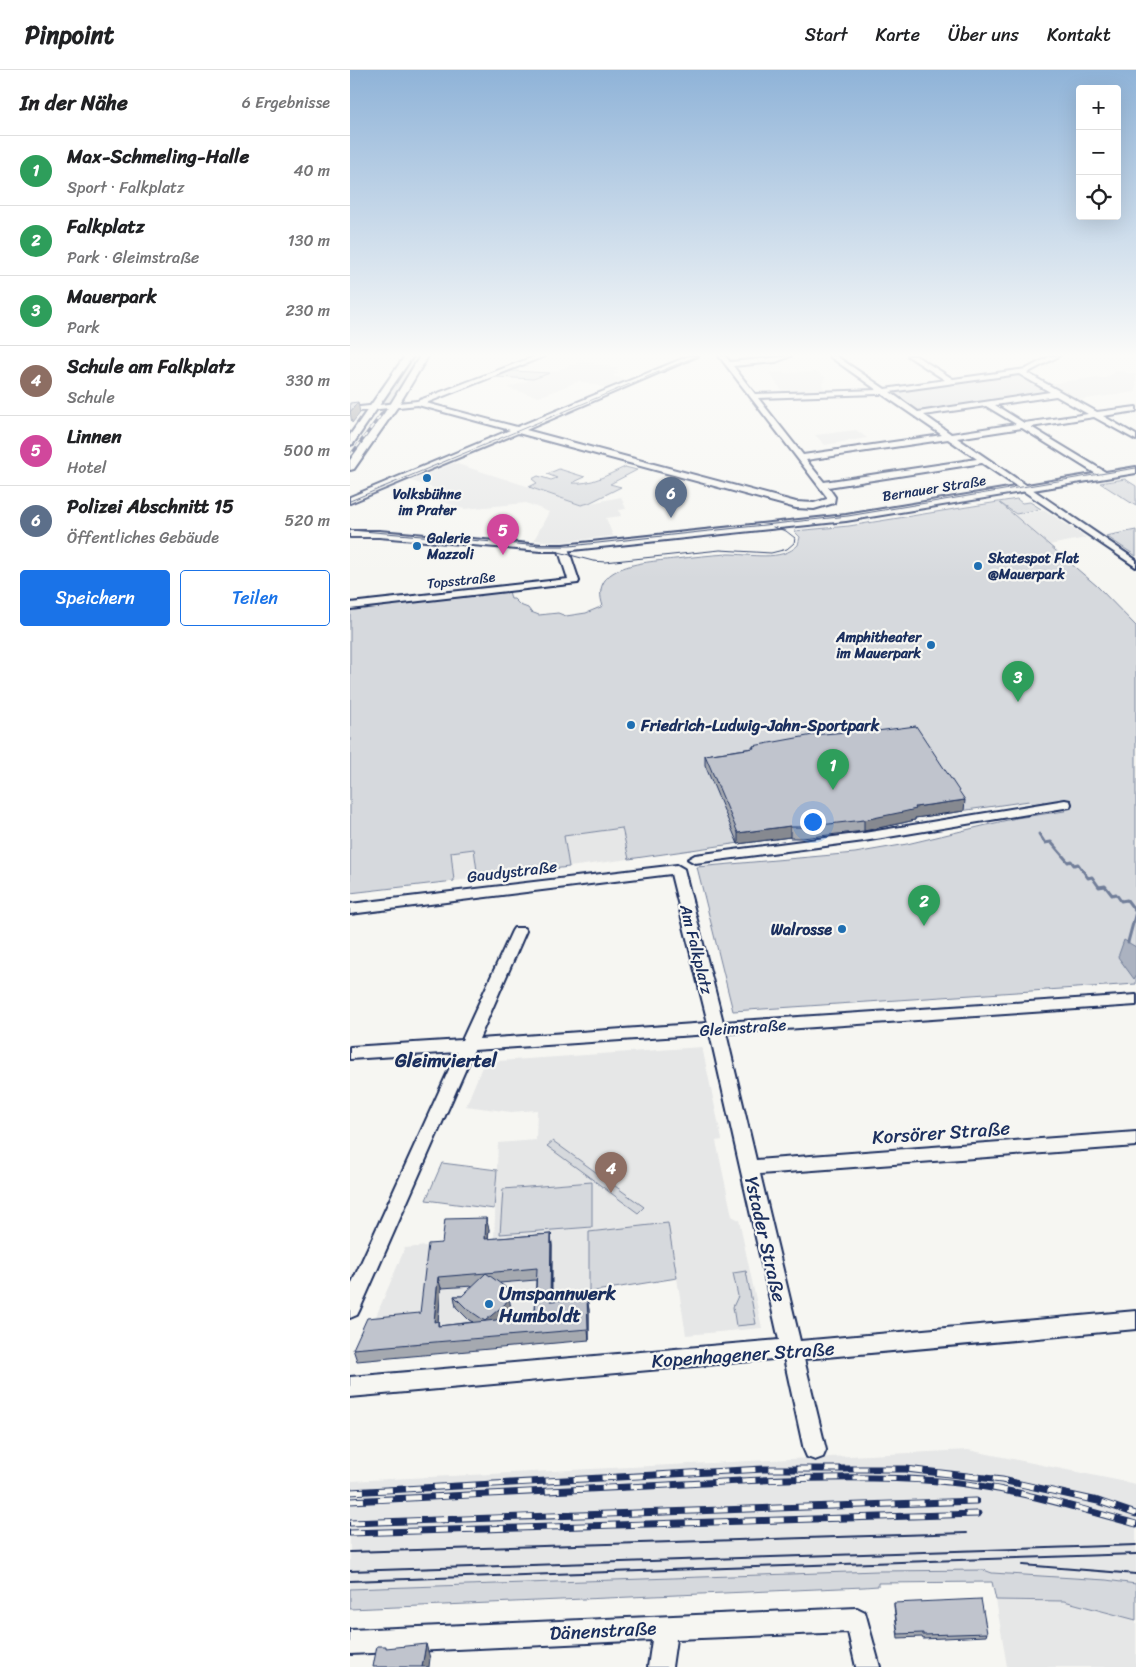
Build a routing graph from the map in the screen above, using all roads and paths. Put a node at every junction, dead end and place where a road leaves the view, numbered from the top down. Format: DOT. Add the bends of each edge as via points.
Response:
graph roads {
  1 [pos="358,431"];
  2 [pos="376,431"];
  3 [pos="516,431"];
  4 [pos="519,431"];
  5 [pos="779,431"];
  6 [pos="942,431"];
  7 [pos="991,431"];
  8 [pos="1031,431"];
  9 [pos="1123,431"];
  10 [pos="950,436"];
  11 [pos="1135,437"];
  12 [pos="350,442"];
  13 [pos="801,458"];
  14 [pos="984,460"];
  15 [pos="350,467"];
  16 [pos="1136,470"];
  17 [pos="1104,475"];
  18 [pos="822,485"];
  19 [pos="1025,488"];
  20 [pos="350,489"];
  21 [pos="376,490"];
  22 [pos="350,500"];
  23 [pos="814,506"];
  24 [pos="825,520"];
  25 [pos="350,529"];
  26 [pos="350,534"];
  27 [pos="379,534"];
  28 [pos="563,548"];
  29 [pos="1136,564"];
  30 [pos="350,606"];
  31 [pos="1065,804"];
  32 [pos="695,859"];
  33 [pos="678,869"];
  34 [pos="350,909"];
  35 [pos="519,931"];
  36 [pos="1136,1000"];
  37 [pos="717,1029"];
  38 [pos="468,1045"];
  39 [pos="350,1053"];
  40 [pos="1136,1139"];
  41 [pos="750,1168"];
  42 [pos="350,1309"];
  43 [pos="1136,1320"];
  44 [pos="792,1349"];
  45 [pos="350,1387"];
  46 [pos="815,1450"];
  47 [pos="665,1627"];
  48 [pos="350,1642"];
  49 [pos="660,1667"];
  50 [pos="868,1667"];
  1 -- 12 [label="main road"];
  2 -- 15 [label="main road"];
  3 -- 21 [label="street"];
  4 -- 23 [label="street" via="796,506"];
  5 -- 13 [label="street"];
  6 -- 10 [label="street"];
  7 -- 10 [label="street"];
  8 -- 17 [label="street"];
  9 -- 11 [label="street"];
  10 -- 13 [label="street"];
  10 -- 14 [label="street"];
  13 -- 18 [label="street"];
  14 -- 18 [label="street"];
  14 -- 19 [label="street"];
  16 -- 17 [label="main road, Bernauer Straße"];
  17 -- 19 [label="main road, Bernauer Straße"];
  18 -- 23 [label="street" via="832,499"];
  19 -- 24 [label="main road, Bernauer Straße"];
  19 -- 29 [label="street"];
  20 -- 21 [label="street"];
  21 -- 22 [label="street"];
  23 -- 24 [label="street"];
  24 -- 28 [label="main road, Bernauer Straße"];
  25 -- 27 [label="main road"];
  26 -- 27 [label="main road"];
  27 -- 28 [label="main road, Bernauer Straße"];
  28 -- 30 [label="street, Topsstraße" via="574,581"];
  31 -- 32 [label="street" via="864,837"];
  33 -- 34 [label="street, Gaudystraße"];
  33 -- 37 [label="street, Am Falkplatz"];
  35 -- 38 [label="street"];
  36 -- 37 [label="street, Gleimstraße"];
  37 -- 38 [label="street, Gleimstraße"];
  37 -- 41 [label="street, Ystader Straße"];
  38 -- 39 [label="street, Gleimstraße"];
  38 -- 42 [label="street"];
  40 -- 41 [label="street, Korsörer Straße"];
  41 -- 44 [label="street, Ystader Straße"];
  43 -- 44 [label="street, Kopenhagener Straße" via="812,1350"];
  44 -- 45 [label="street, Kopenhagener Straße"];
  44 -- 46 [label="street, Ystader Straße"];
  47 -- 48 [label="street, Dänenstraße"];
  47 -- 49 [label="street"];
  47 -- 50 [label="street, Dänenstraße" via="856,1620"];
}
